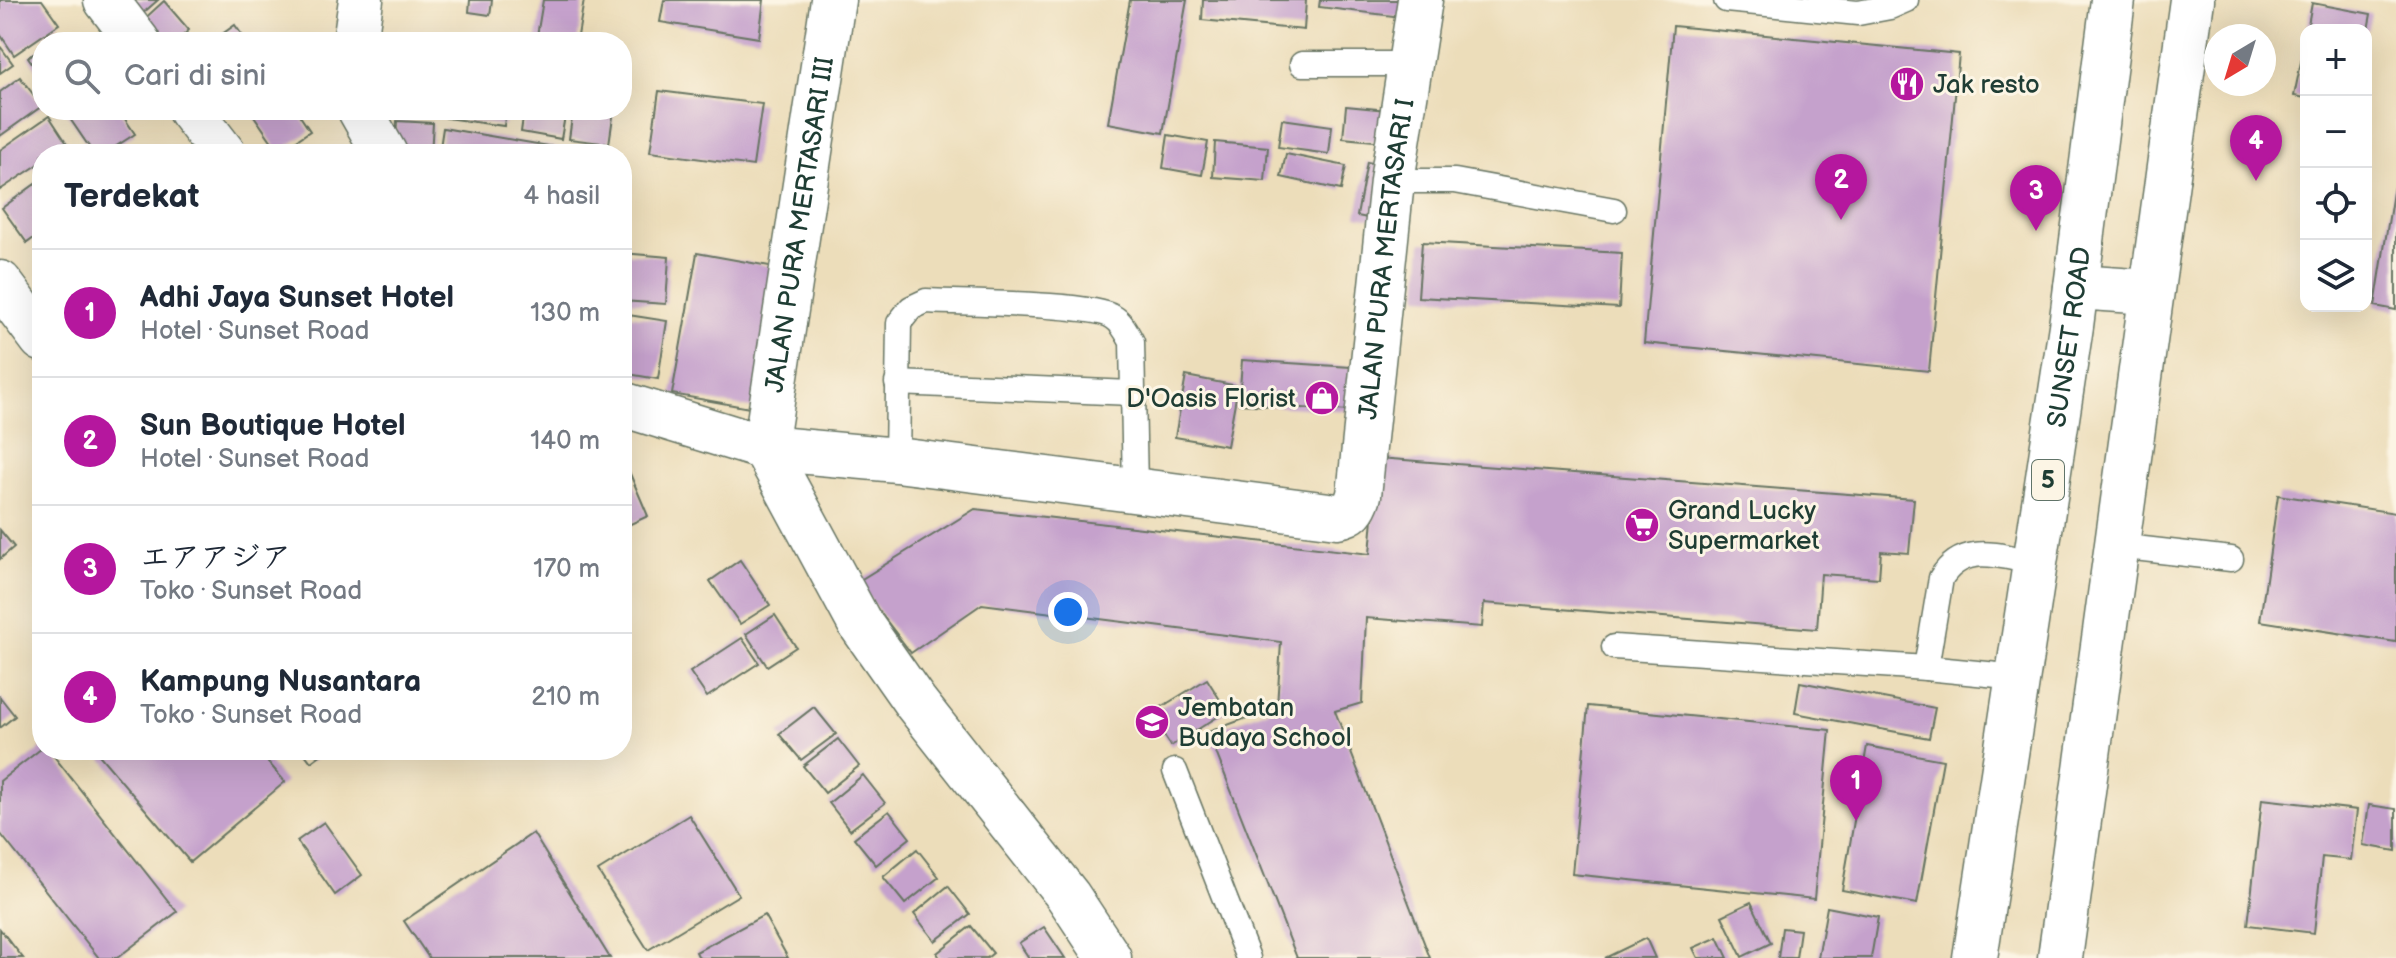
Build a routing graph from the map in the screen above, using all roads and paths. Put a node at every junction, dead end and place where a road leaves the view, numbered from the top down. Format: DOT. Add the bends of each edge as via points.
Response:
graph roads {
  1 [pos="106,0"];
  2 [pos="361,0"];
  3 [pos="833,0"];
  4 [pos="1420,0"];
  5 [pos="1726,0"];
  6 [pos="1906,0"];
  7 [pos="2113,0"];
  8 [pos="2192,0"];
  9 [pos="130,32"];
  10 [pos="356,32"];
  11 [pos="1302,64"];
  12 [pos="1411,64"];
  13 [pos="198,120"];
  14 [pos="216,144"];
  15 [pos="1392,181"];
  16 [pos="1614,210"];
  17 [pos="0,283"];
  18 [pos="2076,287"];
  19 [pos="2150,292"];
  20 [pos="32,326"];
  21 [pos="897,383"];
  22 [pos="1132,393"];
  23 [pos="632,407"];
  24 [pos="765,448"];
  25 [pos="897,460"];
  26 [pos="1135,488"];
  27 [pos="2117,546"];
  28 [pos="2231,559"];
  29 [pos="2035,562"];
  30 [pos="1614,647"];
  31 [pos="1926,668"];
  32 [pos="2018,677"];
  33 [pos="1175,771"];
  34 [pos="1109,958"];
  35 [pos="1248,958"];
  36 [pos="1975,958"];
  37 [pos="2060,958"];
  1 -- 9 [label="main road"];
  2 -- 10 [label="main road"];
  3 -- 24 [label="main road, JALAN PURA MERTASARI III"];
  4 -- 12 [label="main road, JALAN PURA MERTASARI I"];
  5 -- 6 [label="lane" via="1858,13"];
  7 -- 18 [label="main road, SUNSET ROAD / 5"];
  8 -- 19 [label="main road"];
  11 -- 12 [label="lane"];
  12 -- 15 [label="main road, JALAN PURA MERTASARI I"];
  13 -- 14 [label="main road"];
  15 -- 16 [label="lane" via="1455,181"];
  15 -- 26 [label="main road, JALAN PURA MERTASARI I" via="1355,507 1337,516"];
  17 -- 20 [label="main road"];
  18 -- 19 [label="main road"];
  18 -- 29 [label="main road, SUNSET ROAD / 5"];
  19 -- 27 [label="main road"];
  21 -- 22 [label="lane"];
  21 -- 22 [label="lane" via="899,323 911,308 926,301 1082,309 1112,316 1132,342"];
  21 -- 25 [label="lane"];
  22 -- 26 [label="lane"];
  23 -- 24 [label="main road"];
  24 -- 25 [label="main road"];
  24 -- 34 [label="main road" via="859,622 1068,896"];
  25 -- 26 [label="main road"];
  27 -- 28 [label="lane"];
  27 -- 37 [label="main road"];
  29 -- 31 [label="lane" via="1976,553 1948,566 1941,578"];
  29 -- 32 [label="main road, SUNSET ROAD / 5"];
  30 -- 31 [label="lane"];
  31 -- 32 [label="lane"];
  32 -- 36 [label="main road, SUNSET ROAD / 5"];
  33 -- 35 [label="lane"];
}
